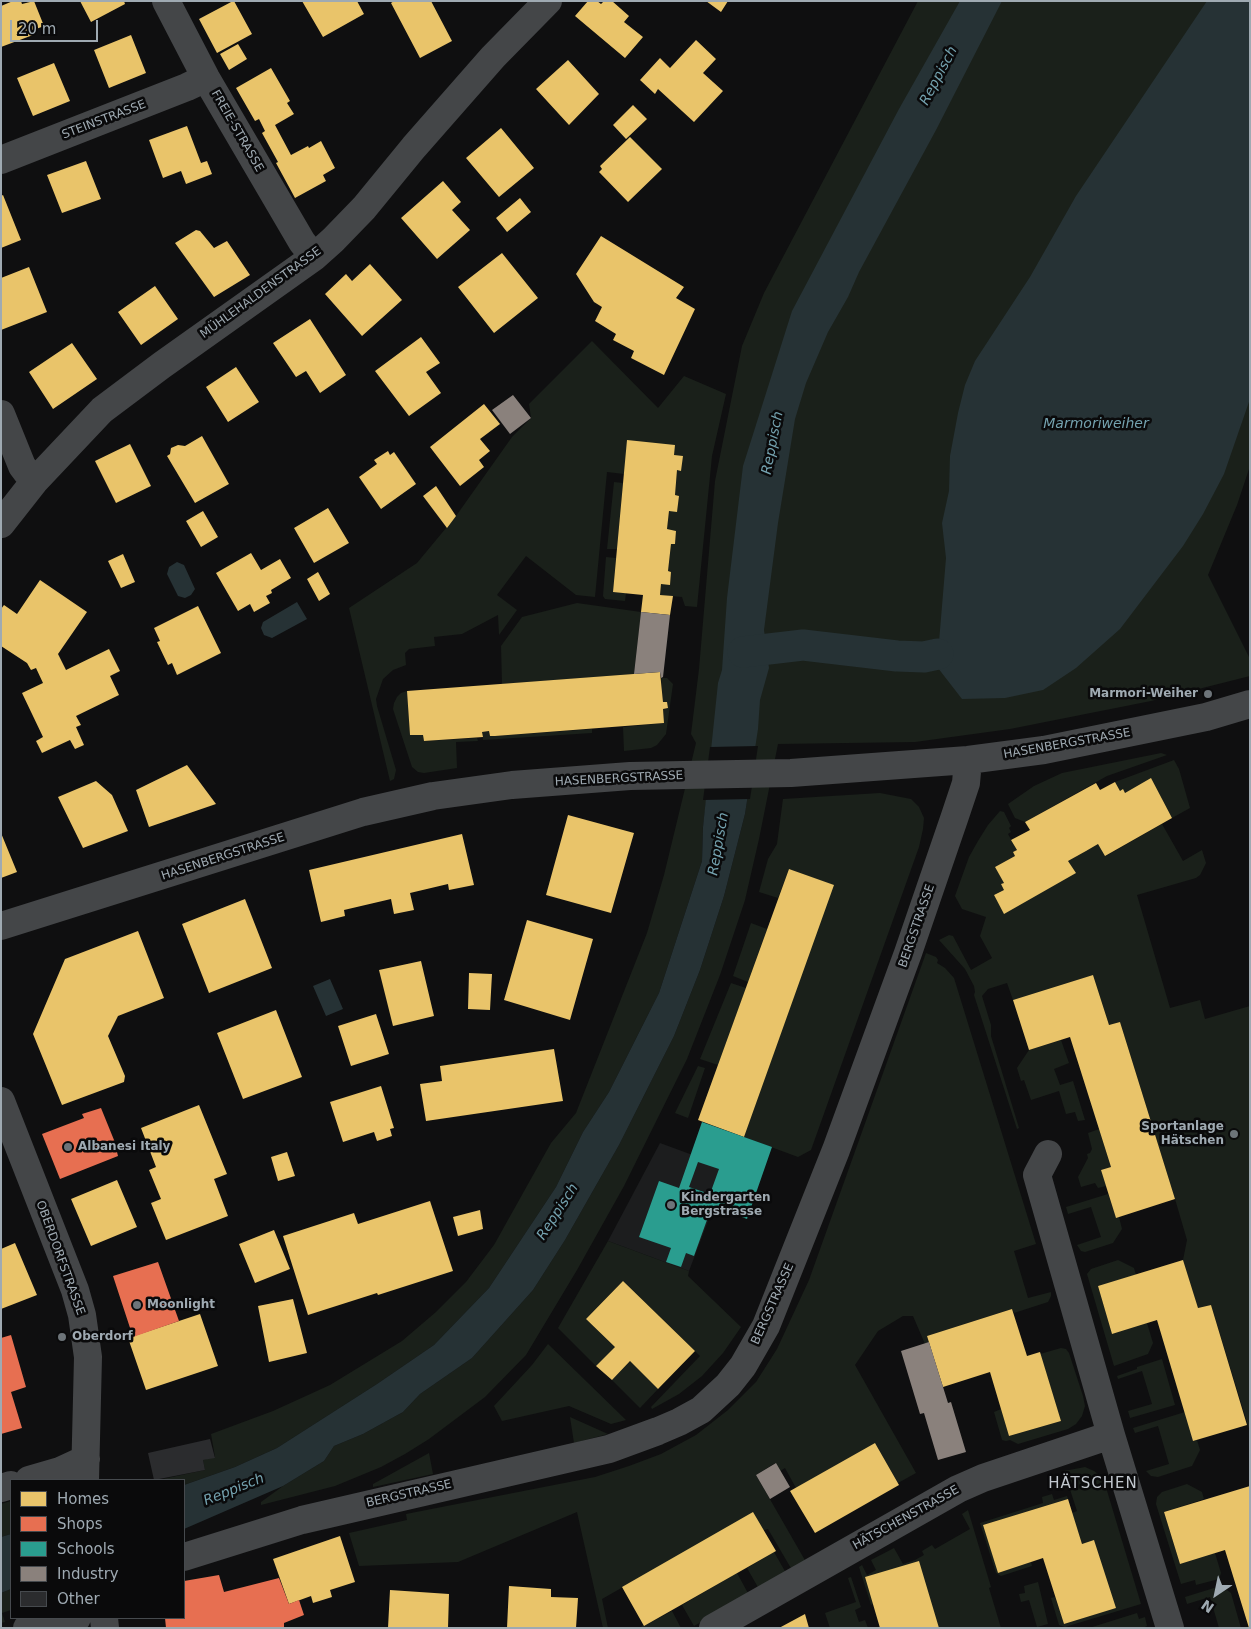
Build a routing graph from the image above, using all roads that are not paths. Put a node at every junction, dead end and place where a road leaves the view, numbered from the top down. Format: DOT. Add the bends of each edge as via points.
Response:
graph roads {
  1 [pos="166,1"];
  2 [pos="548,1"];
  3 [pos="206,78"];
  4 [pos="1,160"];
  5 [pos="314,257"];
  6 [pos="1,414"];
  7 [pos="34,482"];
  8 [pos="1,524"];
  9 [pos="1250,704"];
  10 [pos="968,760"];
  11 [pos="1,926"];
  12 [pos="1,1101"];
  13 [pos="1048,1154"];
  14 [pos="1112,1436"];
  15 [pos="85,1470"];
  16 [pos="32,1479"];
  17 [pos="185,1557"];
  18 [pos="71,1619"];
  19 [pos="27,1628"];
  20 [pos="713,1628"];
  21 [pos="1170,1628"];
  1 -- 3 [label="street, FREIE-STRASSE"];
  2 -- 5 [label="street, MÜHLEHALDENSTRASSE" via="493,57 364,208"];
  3 -- 4 [label="street, STEINSTRASSE"];
  3 -- 5 [label="street, FREIE-STRASSE" via="302,242"];
  5 -- 7 [label="street, MÜHLEHALDENSTRASSE" via="102,410"];
  6 -- 7 [label="street" via="22,466"];
  7 -- 8 [label="street, MÜHLEHALDENSTRASSE"];
  9 -- 10 [label="street, HASENBERGSTRASSE" via="1206,717 1044,750"];
  10 -- 11 [label="street, HASENBERGSTRASSE" via="791,772 630,776 512,785 433,796 363,812"];
  10 -- 17 [label="street, BERGSTRASSE" via="966,783 947,841 836,1150 766,1326 728,1385 700,1410 679,1422 609,1449 302,1520"];
  12 -- 15 [label="street, OBERDORFSTRASSE" via="82,1315 88,1358"];
  13 -- 14 [label="street" via="1037,1176"];
  14 -- 20 [label="street, HÄTSCHENSTRASSE" via="982,1478 958,1489"];
  14 -- 21 [label="street"];
  15 -- 16 [label="street" via="60,1471"];
  18 -- 19 [label="street"];
}
